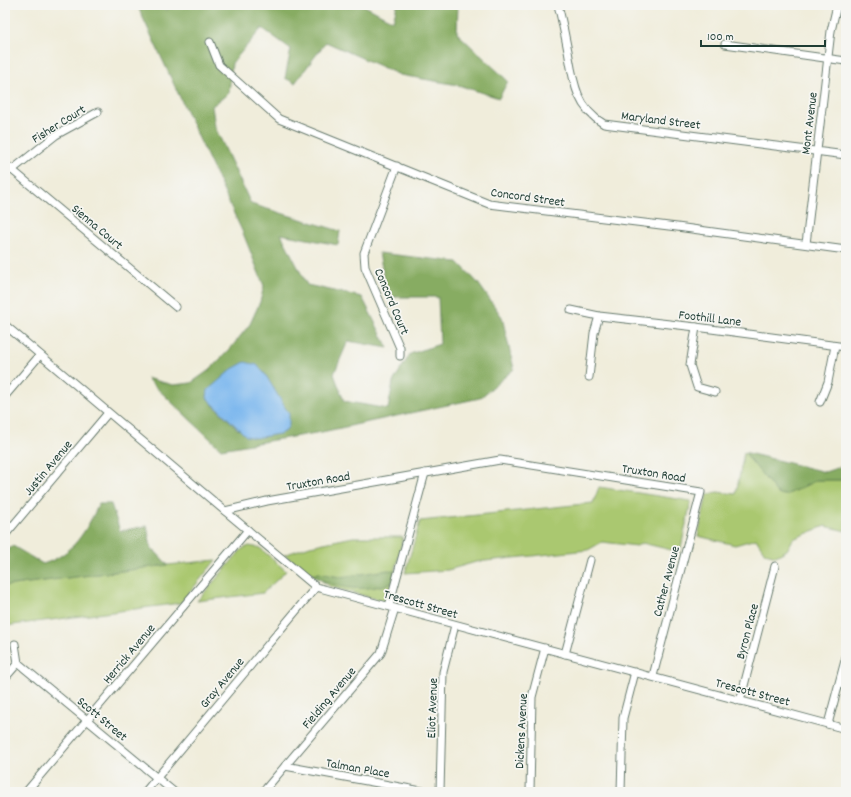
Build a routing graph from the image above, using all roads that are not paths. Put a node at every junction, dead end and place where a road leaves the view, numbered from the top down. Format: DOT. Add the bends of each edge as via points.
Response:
graph roads {
  1 [pos="558,5"];
  2 [pos="837,5"];
  3 [pos="210,42"];
  4 [pos="725,44"];
  5 [pos="828,58"];
  6 [pos="846,61"];
  7 [pos="98,112"];
  8 [pos="817,151"];
  9 [pos="846,155"];
  10 [pos="5,164"];
  11 [pos="397,166"];
  12 [pos="12,170"];
  13 [pos="806,244"];
  14 [pos="846,250"];
  15 [pos="176,307"];
  16 [pos="572,310"];
  17 [pos="598,316"];
  18 [pos="5,325"];
  19 [pos="696,326"];
  20 [pos="835,346"];
  21 [pos="846,347"];
  22 [pos="40,354"];
  23 [pos="400,356"];
  24 [pos="589,377"];
  25 [pos="715,392"];
  26 [pos="5,396"];
  27 [pos="820,402"];
  28 [pos="108,413"];
  29 [pos="425,473"];
  30 [pos="701,492"];
  31 [pos="225,511"];
  32 [pos="248,530"];
  33 [pos="5,535"];
  34 [pos="590,560"];
  35 [pos="775,566"];
  36 [pos="316,587"];
  37 [pos="392,607"];
  38 [pos="456,625"];
  39 [pos="15,644"];
  40 [pos="545,648"];
  41 [pos="565,654"];
  42 [pos="846,657"];
  43 [pos="18,663"];
  44 [pos="635,672"];
  45 [pos="653,676"];
  46 [pos="5,678"];
  47 [pos="740,701"];
  48 [pos="86,720"];
  49 [pos="828,724"];
  50 [pos="846,729"];
  51 [pos="285,766"];
  52 [pos="157,778"];
  53 [pos="26,792"];
  54 [pos="145,792"];
  55 [pos="174,792"];
  56 [pos="263,792"];
  57 [pos="427,792"];
  58 [pos="440,792"];
  59 [pos="530,792"];
  60 [pos="621,792"];
  1 -- 8 [label="street, Maryland Street" via="574,87 580,100 595,119 604,124"];
  2 -- 5 [label="street, Mont Avenue"];
  3 -- 11 [label="street, Concord Street" via="219,65 279,119"];
  4 -- 5 [label="street"];
  5 -- 6 [label="street"];
  5 -- 8 [label="street, Mont Avenue"];
  7 -- 12 [label="street, Fisher Court" via="56,136"];
  8 -- 9 [label="street, Maryland Street"];
  8 -- 13 [label="street, Mont Avenue"];
  10 -- 12 [label="street, Sienna Court"];
  11 -- 13 [label="street, Concord Street" via="489,204"];
  11 -- 23 [label="street, Concord Court" via="364,253 365,267 400,348"];
  12 -- 15 [label="street, Sienna Court"];
  13 -- 14 [label="street, Concord Street"];
  16 -- 17 [label="street, Foothill Lane"];
  17 -- 19 [label="street, Foothill Lane"];
  17 -- 24 [label="street"];
  18 -- 22 [label="street"];
  19 -- 20 [label="street, Foothill Lane"];
  19 -- 25 [label="street" via="690,365 697,388"];
  20 -- 21 [label="street, Foothill Lane"];
  20 -- 27 [label="street" via="828,382"];
  22 -- 26 [label="street"];
  22 -- 28 [label="street"];
  28 -- 31 [label="street"];
  28 -- 33 [label="street, Justin Avenue"];
  29 -- 30 [label="street, Truxton Road" via="500,460"];
  29 -- 31 [label="street, Truxton Road"];
  29 -- 37 [label="street, Fielding Avenue"];
  30 -- 45 [label="street, Cather Avenue"];
  31 -- 32 [label="street, Trescott Street"];
  32 -- 36 [label="street, Trescott Street"];
  32 -- 48 [label="street, Herrick Avenue"];
  34 -- 41 [label="street"];
  35 -- 47 [label="street, Byron Place"];
  36 -- 37 [label="street, Trescott Street"];
  36 -- 52 [label="street, Gray Avenue"];
  37 -- 38 [label="street, Trescott Street"];
  37 -- 51 [label="street, Fielding Avenue" via="380,653"];
  38 -- 40 [label="street, Trescott Street"];
  38 -- 58 [label="street, Eliot Avenue" via="444,672"];
  39 -- 43 [label="street"];
  40 -- 41 [label="street, Trescott Street"];
  40 -- 59 [label="street, Dickens Avenue" via="532,697"];
  41 -- 44 [label="street, Trescott Street"];
  42 -- 49 [label="street"];
  43 -- 46 [label="street"];
  43 -- 48 [label="street, Scott Street"];
  44 -- 45 [label="street, Trescott Street"];
  44 -- 60 [label="street" via="623,718"];
  45 -- 47 [label="street, Trescott Street"];
  47 -- 49 [label="street, Trescott Street"];
  48 -- 52 [label="street, Scott Street"];
  48 -- 53 [label="street, Herrick Avenue"];
  49 -- 50 [label="street, Trescott Street"];
  51 -- 56 [label="street, Fielding Avenue"];
  51 -- 57 [label="street, Talman Place"];
  52 -- 54 [label="street, Gray Avenue"];
  52 -- 55 [label="street, Scott Street"];
}
